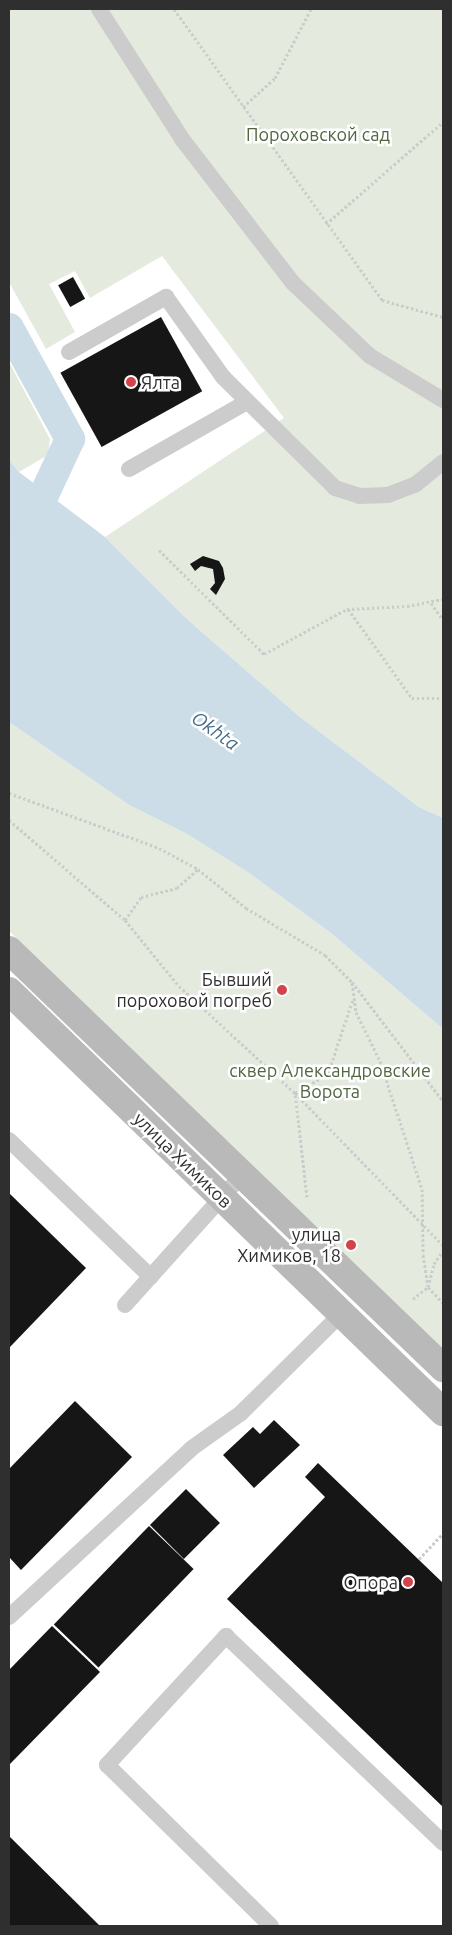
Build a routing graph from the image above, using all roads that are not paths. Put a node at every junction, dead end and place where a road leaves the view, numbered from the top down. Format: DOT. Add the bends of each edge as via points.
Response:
graph roads {
  1 [pos="99,9"];
  2 [pos="69,352"];
  3 [pos="443,400"];
  4 [pos="247,402"];
  5 [pos="443,462"];
  6 [pos="129,469"];
  7 [pos="9,950"];
  8 [pos="9,991"];
  9 [pos="9,1140"];
  10 [pos="243,1174"];
  11 [pos="222,1198"];
  12 [pos="151,1277"];
  13 [pos="125,1305"];
  14 [pos="342,1313"];
  15 [pos="443,1368"];
  16 [pos="443,1412"];
  17 [pos="9,1618"];
  18 [pos="443,1843"];
  19 [pos="271,1926"];
  1 -- 3 [label="lane" via="182,139 293,283 370,356"];
  2 -- 4 [label="lane" via="166,297 222,377"];
  4 -- 5 [label="lane" via="335,488 359,496 388,495 416,484"];
  4 -- 6 [label="lane"];
  7 -- 10 [label="street, улица Химиков"];
  8 -- 11 [label="street, улица Химиков"];
  9 -- 12 [label="lane"];
  10 -- 11 [label="lane"];
  10 -- 15 [label="street, улица Химиков"];
  11 -- 12 [label="lane"];
  11 -- 14 [label="street, улица Химиков"];
  12 -- 13 [label="lane"];
  14 -- 16 [label="street, улица Химиков"];
  14 -- 17 [label="lane" via="241,1413 192,1448"];
  18 -- 19 [label="lane" via="226,1636 107,1765"];
}
